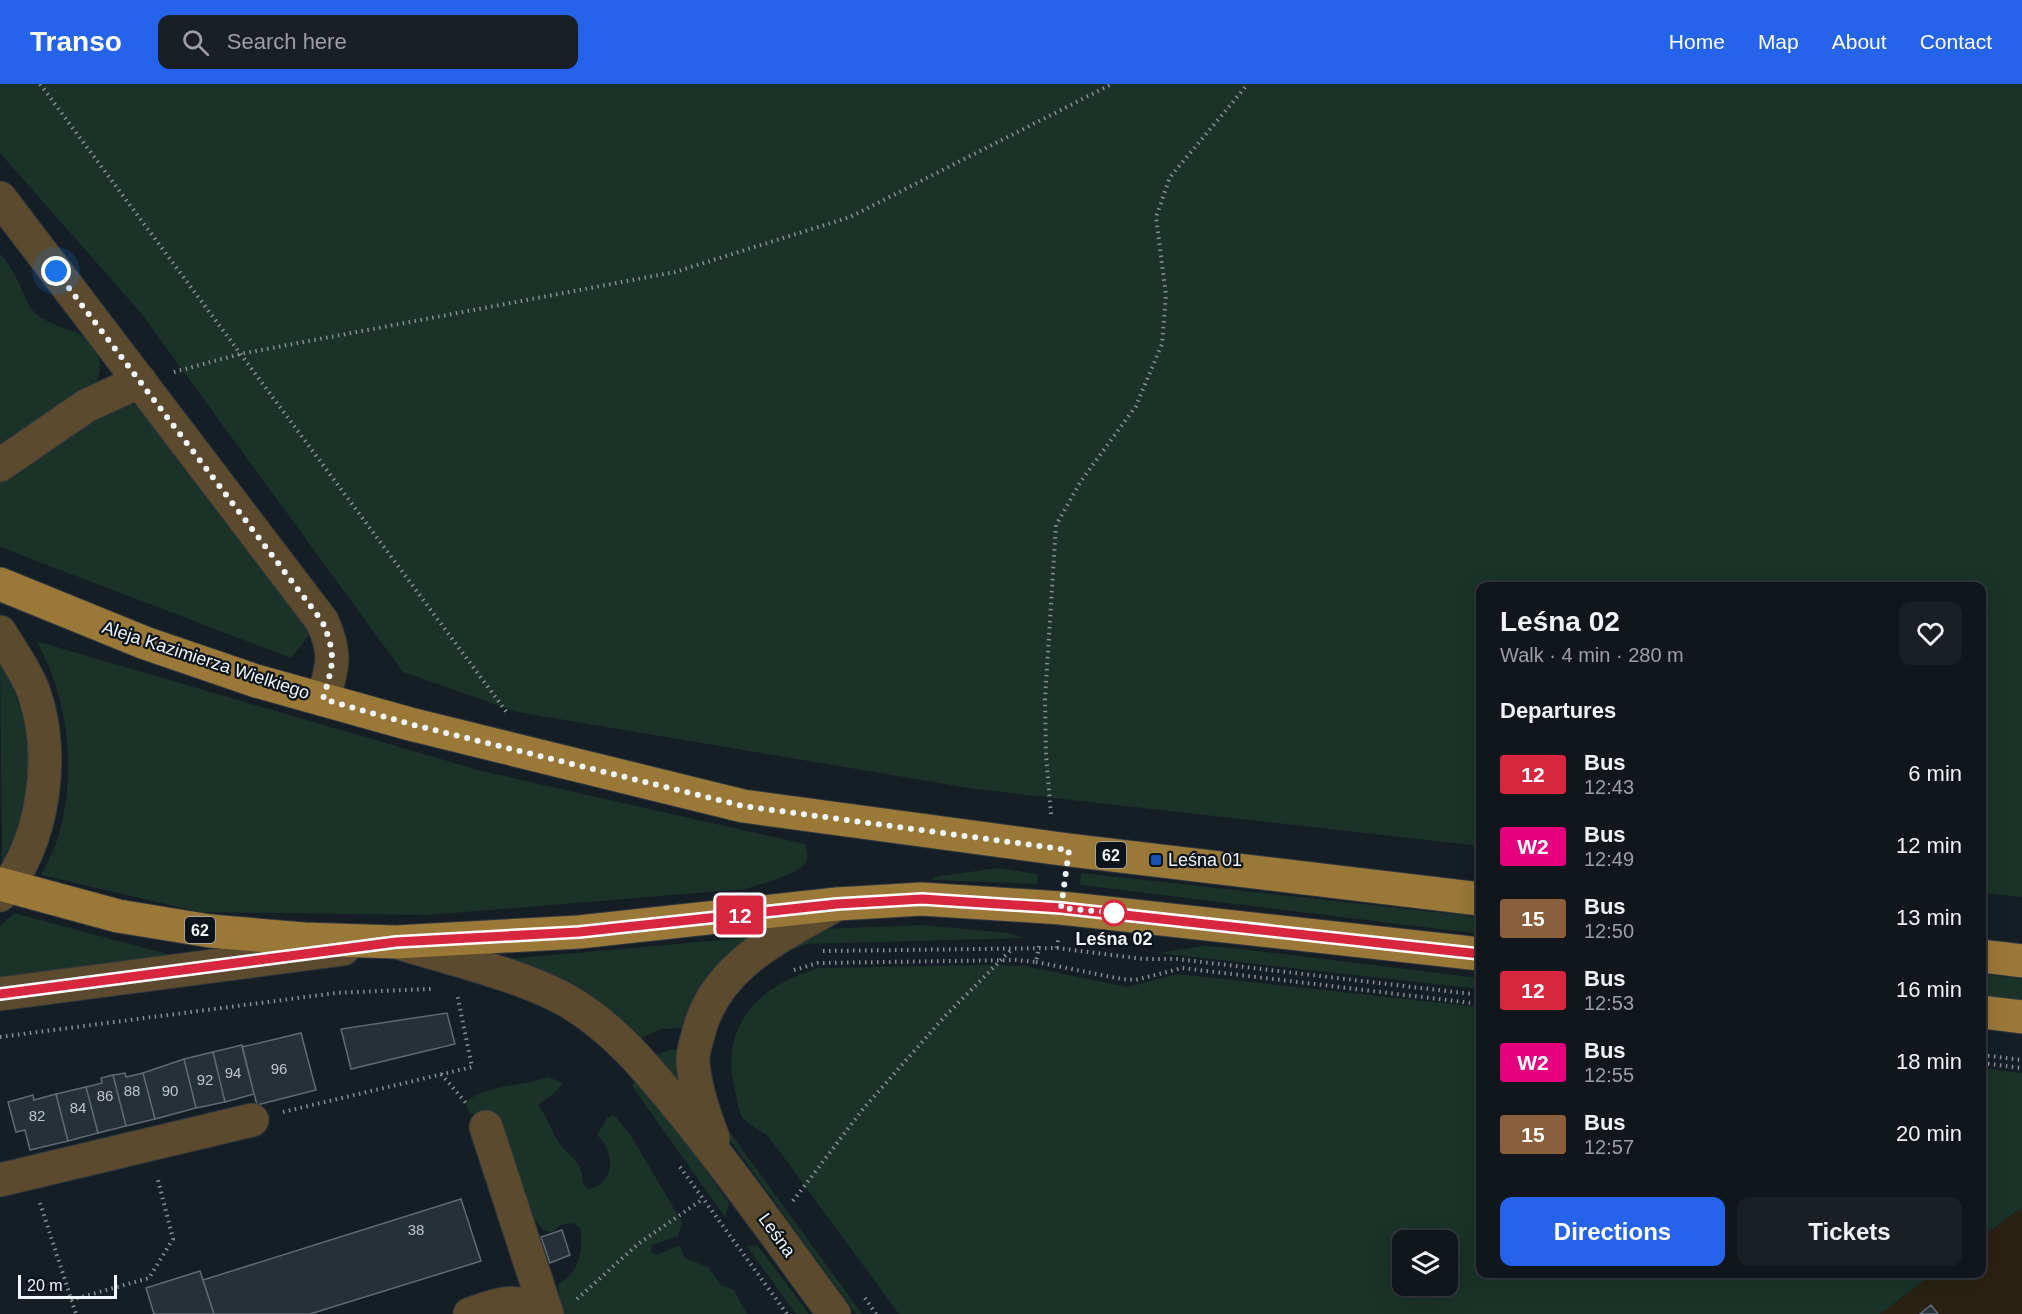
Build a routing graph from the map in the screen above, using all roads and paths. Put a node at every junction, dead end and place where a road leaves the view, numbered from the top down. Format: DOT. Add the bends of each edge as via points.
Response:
graph roads {
  1 [pos="40,84"];
  2 [pos="1112,84"];
  3 [pos="1248,84"];
  4 [pos="0,198"];
  5 [pos="240,354"];
  6 [pos="140,381"];
  7 [pos="0,465"];
  8 [pos="0,584"];
  9 [pos="0,632"];
  10 [pos="323,699"];
  11 [pos="511,717"];
  12 [pos="1052,822"];
  13 [pos="2,889"];
  14 [pos="1476,899"];
  15 [pos="837,904"];
  16 [pos="1061,908"];
  17 [pos="396,942"];
  18 [pos="1013,948"];
  19 [pos="1057,948"];
  20 [pos="818,951"];
  21 [pos="1476,954"];
  22 [pos="1986,956"];
  23 [pos="1001,960"];
  24 [pos="1016,960"];
  25 [pos="2022,961"];
  26 [pos="1036,963"];
  27 [pos="792,970"];
  28 [pos="443,988"];
  29 [pos="464,989"];
  30 [pos="0,994"];
  31 [pos="1476,995"];
  32 [pos="1476,1004"];
  33 [pos="1986,1012"];
  34 [pos="2022,1017"];
  35 [pos="0,1037"];
  36 [pos="1986,1056"];
  37 [pos="2022,1060"];
  38 [pos="1986,1064"];
  39 [pos="2022,1068"];
  40 [pos="252,1120"];
  41 [pos="486,1127"];
  42 [pos="150,1144"];
  43 [pos="719,1156"];
  44 [pos="676,1162"];
  45 [pos="31,1173"];
  46 [pos="0,1180"];
  47 [pos="788,1192"];
  48 [pos="703,1199"];
  49 [pos="794,1200"];
  50 [pos="789,1206"];
  51 [pos="801,1210"];
  52 [pos="863,1295"];
  53 [pos="71,1300"];
  54 [pos="558,1310"];
  55 [pos="76,1314"];
  56 [pos="470,1314"];
  57 [pos="538,1314"];
  58 [pos="787,1314"];
  59 [pos="834,1314"];
  60 [pos="876,1314"];
  1 -- 5 [label="path"];
  2 -- 5 [label="path" via="850,217 675,272"];
  3 -- 12 [label="path" via="1170,177 1156,217 1166,295 1162,344 1136,406 1081,481 1056,525 1045,699"];
  4 -- 6 [label="street"];
  5 -- 6 [label="path"];
  5 -- 11 [label="path"];
  6 -- 7 [label="street" via="86,406"];
  6 -- 10 [label="street" via="322,621 333,645"];
  8 -- 10 [label="main road, Aleja Kazimierza Wielkiego / 62" via="145,643"];
  9 -- 13 [label="street" via="34,693 47,763 39,817 24,854"];
  10 -- 14 [label="main road, Aleja Kazimierza Wielkiego / 62" via="743,806"];
  13 -- 17 [label="main road, 62" via="210,932"];
  15 -- 16 [label="main road, 62" via="922,899"];
  15 -- 17 [label="main road, 62" via="579,932"];
  15 -- 43 [label="street" via="743,961 719,987 702,1015 692,1059 699,1098"];
  16 -- 19 [label="path"];
  16 -- 21 [label="main road, 62"];
  17 -- 30 [label="street"];
  17 -- 43 [label="street" via="493,972 570,1002 638,1057"];
  18 -- 19 [label="path"];
  18 -- 20 [label="path"];
  18 -- 23 [label="path"];
  19 -- 31 [label="path"];
  22 -- 25 [label="main road"];
  23 -- 24 [label="path"];
  23 -- 27 [label="path" via="818,963"];
  23 -- 49 [label="path" via="947,1014 863,1110"];
  26 -- 32 [label="path" via="1136,980 1182,968"];
  28 -- 35 [label="path" via="336,993"];
  29 -- 40 [label="path" via="455,988 472,1067"];
  33 -- 34 [label="main road"];
  36 -- 37 [label="path"];
  38 -- 39 [label="path"];
  40 -- 42 [label="street"];
  41 -- 54 [label="street"];
  42 -- 45 [label="street"];
  42 -- 53 [label="path" via="173,1239 149,1278"];
  43 -- 59 [label="street, Leśna"];
  44 -- 48 [label="path"];
  45 -- 46 [label="street"];
  45 -- 53 [label="path"];
  47 -- 49 [label="path"];
  48 -- 54 [label="path" via="638,1244"];
  48 -- 58 [label="path"];
  49 -- 50 [label="path"];
  49 -- 51 [label="path"];
  52 -- 60 [label="path"];
  53 -- 55 [label="path"];
  56 -- 57 [label="street" via="506,1302 528,1305"];
}
